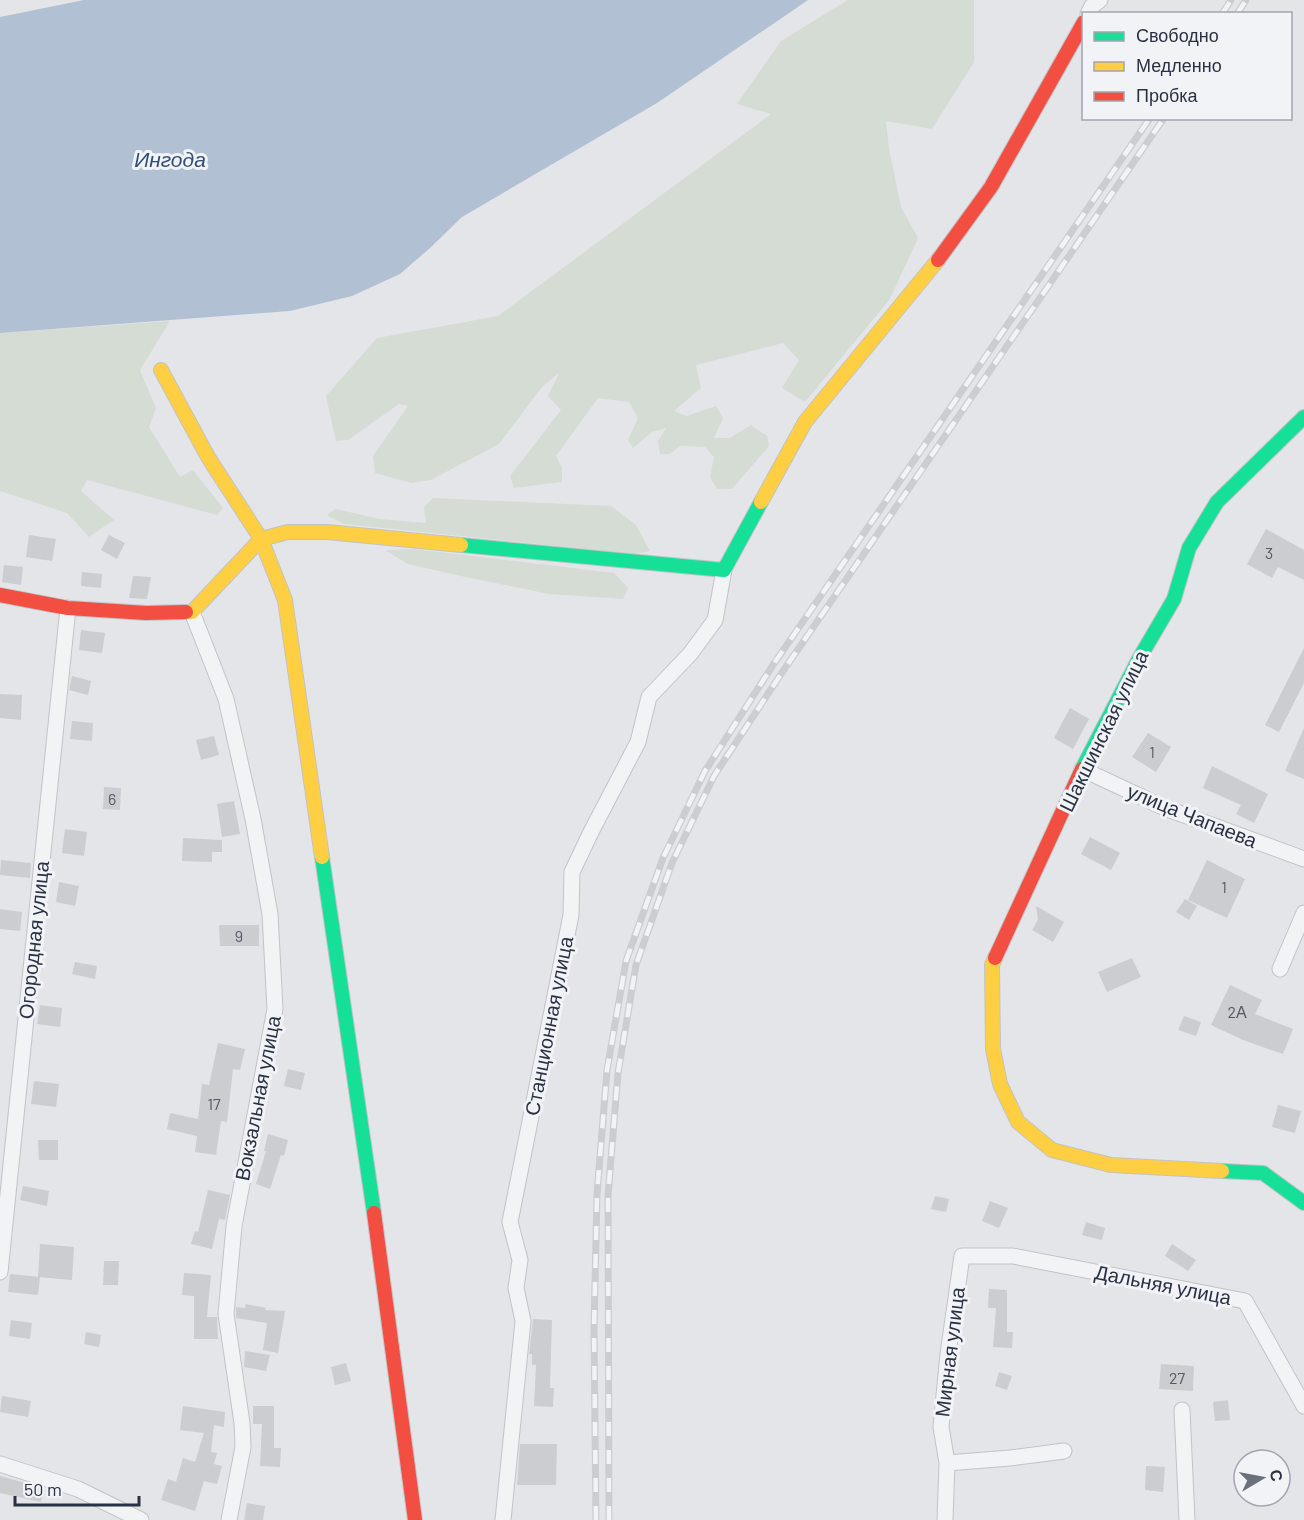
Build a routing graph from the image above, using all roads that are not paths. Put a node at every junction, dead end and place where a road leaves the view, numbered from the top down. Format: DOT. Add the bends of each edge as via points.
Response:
graph roads {
  1 [pos="1100,0"];
  2 [pos="1089,12"];
  3 [pos="1082,24"];
  4 [pos="161,370"];
  5 [pos="1304,417"];
  6 [pos="261,539"];
  7 [pos="724,570"];
  8 [pos="0,596"];
  9 [pos="68,608"];
  10 [pos="192,612"];
  11 [pos="1082,769"];
  12 [pos="1304,859"];
  13 [pos="1304,913"];
  14 [pos="1281,969"];
  15 [pos="1304,1203"];
  16 [pos="963,1256"];
  17 [pos="0,1272"];
  18 [pos="1304,1406"];
  19 [pos="1182,1410"];
  20 [pos="1064,1451"];
  21 [pos="947,1463"];
  22 [pos="0,1464"];
  23 [pos="141,1520"];
  24 [pos="229,1520"];
  25 [pos="415,1520"];
  26 [pos="503,1520"];
  27 [pos="945,1520"];
  28 [pos="1187,1520"];
  1 -- 2 [label="street"];
  3 -- 7 [label="street" via="991,188 946,250 805,422"];
  4 -- 6 [label="street" via="208,458"];
  5 -- 11 [label="street, Шакшинская улица" via="1217,502 1189,548 1174,599"];
  6 -- 7 [label="street" via="288,532 327,532"];
  6 -- 10 [label="street"];
  6 -- 25 [label="street" via="285,600"];
  7 -- 26 [label="street, Станционная улица" via="715,620 690,654 649,697 638,742 572,873 571,915 510,1222 520,1260 516,1288 523,1321"];
  8 -- 9 [label="street"];
  9 -- 10 [label="street"];
  9 -- 17 [label="street, Огородная улица"];
  10 -- 24 [label="street, Вокзальная улица" via="226,699 253,819 270,914 275,1009 234,1226 226,1314 243,1447"];
  11 -- 12 [label="street, улица Чапаева" via="1165,808"];
  11 -- 15 [label="street, Шакшинская улица" via="992,965 993,1049 1000,1084 1018,1122 1052,1150 1111,1165 1263,1173"];
  13 -- 14 [label="street"];
  16 -- 18 [label="street, Дальняя улица" via="1013,1256 1245,1301"];
  16 -- 21 [label="street, Мирная улица" via="941,1427"];
  19 -- 28 [label="street"];
  20 -- 21 [label="street"];
  21 -- 27 [label="street, Мирная улица"];
  22 -- 23 [label="street" via="78,1489"];
}
